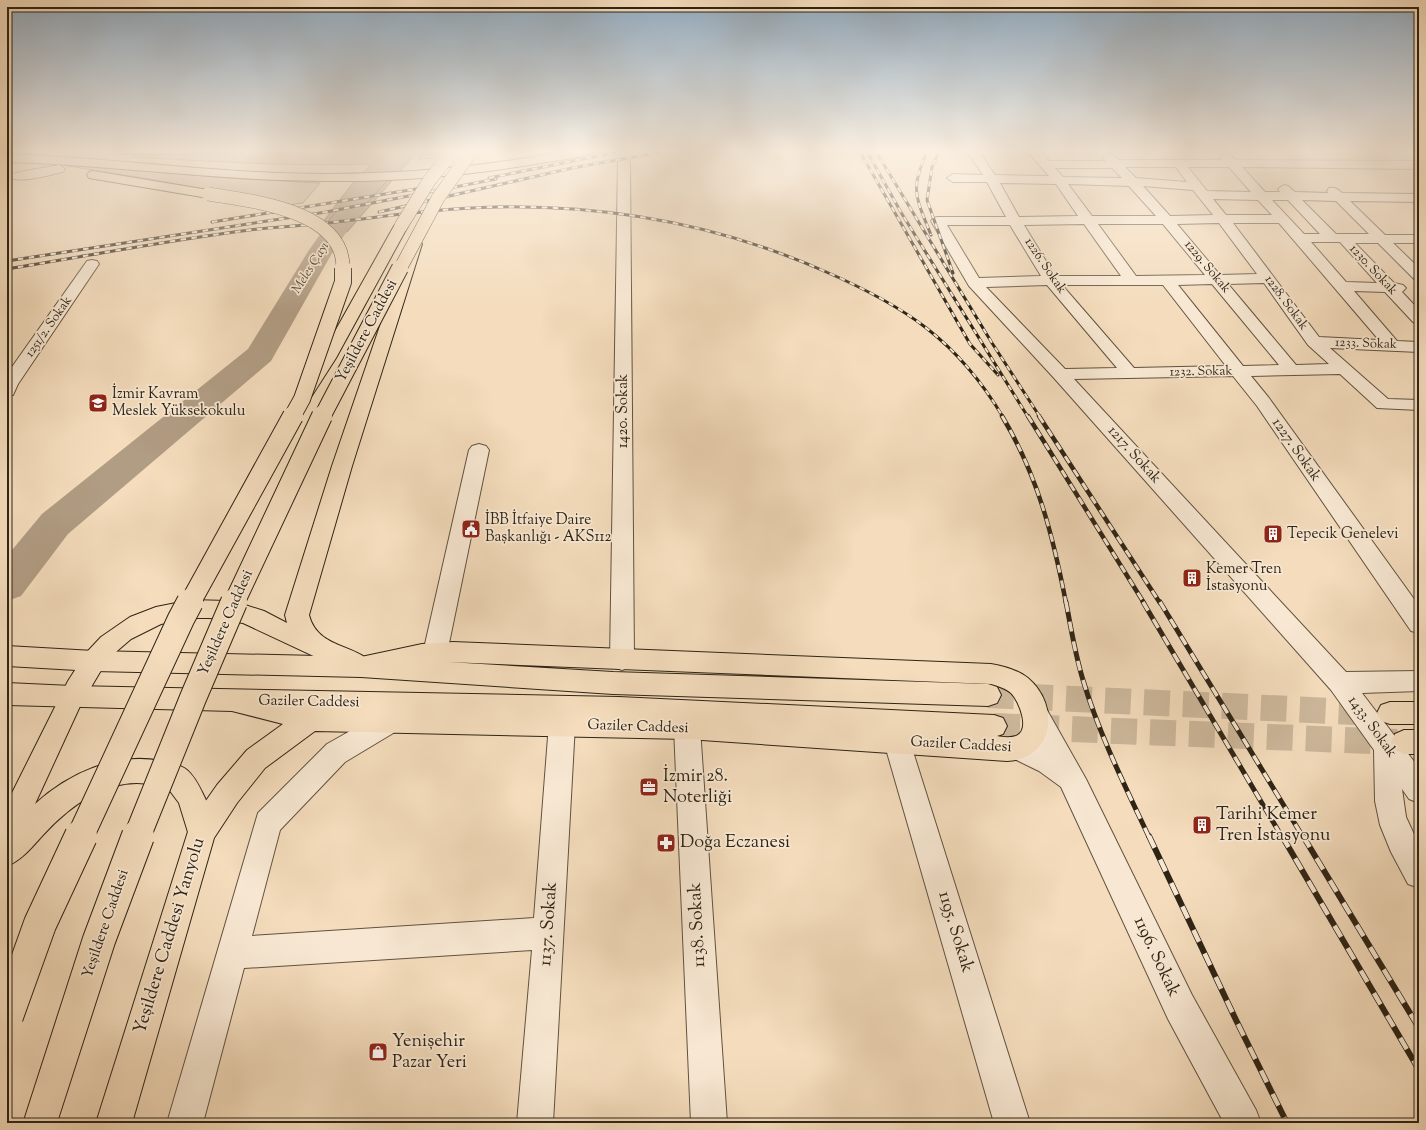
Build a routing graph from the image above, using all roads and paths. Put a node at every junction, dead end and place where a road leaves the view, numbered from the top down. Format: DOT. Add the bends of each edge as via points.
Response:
graph roads {
  1 [pos="254,203"];
  2 [pos="420,203"];
  3 [pos="432,203"];
  4 [pos="624,203"];
  5 [pos="1005,203"];
  6 [pos="1075,203"];
  7 [pos="1152,203"];
  8 [pos="1211,203"];
  9 [pos="1268,203"];
  10 [pos="1298,203"];
  11 [pos="1344,203"];
  12 [pos="1166,218"];
  13 [pos="1222,218"];
  14 [pos="1282,219"];
  15 [pos="1088,220"];
  16 [pos="1015,221"];
  17 [pos="409,231"];
  18 [pos="1300,238"];
  19 [pos="1337,238"];
  20 [pos="1380,239"];
  21 [pos="1419,239"];
  22 [pos="92,264"];
  23 [pos="1419,276"];
  24 [pos="1268,278"];
  25 [pos="1217,279"];
  26 [pos="1051,280"];
  27 [pos="1132,281"];
  28 [pos="1167,281"];
  29 [pos="974,283"];
  30 [pos="1341,286"];
  31 [pos="1390,287"];
  32 [pos="1419,288"];
  33 [pos="1419,319"];
  34 [pos="1314,342"];
  35 [pos="1392,345"];
  36 [pos="1419,347"];
  37 [pos="1291,369"];
  38 [pos="1342,369"];
  39 [pos="1239,371"];
  40 [pos="1130,373"];
  41 [pos="1060,374"];
  42 [pos="8,386"];
  43 [pos="302,399"];
  44 [pos="1416,409"];
  45 [pos="479,450"];
  46 [pos="1419,624"];
  47 [pos="322,648"];
  48 [pos="435,654"];
  49 [pos="7,656"];
  50 [pos="622,660"];
  51 [pos="94,661"];
  52 [pos="361,667"];
  53 [pos="1419,681"];
  54 [pos="1340,683"];
  55 [pos="12,694"];
  56 [pos="988,695"];
  57 [pos="72,698"];
  58 [pos="231,700"];
  59 [pos="1034,711"];
  60 [pos="1390,713"];
  61 [pos="1419,713"];
  62 [pos="310,720"];
  63 [pos="391,721"];
  64 [pos="562,724"];
  65 [pos="994,726"];
  66 [pos="687,728"];
  67 [pos="897,742"];
  68 [pos="1403,744"];
  69 [pos="1017,748"];
  70 [pos="1419,769"];
  71 [pos="1076,788"];
  72 [pos="1419,790"];
  73 [pos="201,832"];
  74 [pos="7,836"];
  75 [pos="7,852"];
  76 [pos="1419,872"];
  77 [pos="548,933"];
  78 [pos="232,953"];
  79 [pos="7,1016"];
  80 [pos="40,1123"];
  81 [pos="114,1123"];
  82 [pos="185,1123"];
  83 [pos="535,1123"];
  84 [pos="709,1123"];
  85 [pos="1012,1123"];
  86 [pos="1242,1123"];
  1 -- 43 [label="main road, bridge" via="298,214 328,232 342,249 346,269 343,282"];
  2 -- 17 [label="main road, bridge"];
  3 -- 17 [label="main road, Yeşildere Caddesi, bridge"];
  4 -- 50 [label="street, 1420. Sokak"];
  5 -- 16 [label="street, 1226. Sokak"];
  6 -- 15 [label="street"];
  7 -- 12 [label="street, 1229. Sokak"];
  8 -- 13 [label="street, 1228. Sokak"];
  9 -- 14 [label="street"];
  10 -- 19 [label="street, 1230. Sokak"];
  11 -- 20 [label="street"];
  12 -- 13 [label="street"];
  12 -- 15 [label="street"];
  12 -- 25 [label="street, 1229. Sokak"];
  13 -- 14 [label="street"];
  13 -- 24 [label="street, 1228. Sokak"];
  14 -- 18 [label="street"];
  15 -- 16 [label="street"];
  15 -- 27 [label="street"];
  16 -- 26 [label="street, 1226. Sokak"];
  16 -- 29 [label="street, 1217. Sokak" via="938,220"];
  17 -- 43 [label="main road, Yeşildere Caddesi, bridge"];
  17 -- 47 [label="main road, bridge" via="407,273 342,466 297,615 301,631"];
  17 -- 80 [label="main road, Yeşildere Caddesi, bridge" via="346,369 283,495 178,732 107,917"];
  18 -- 19 [label="street"];
  18 -- 30 [label="street"];
  19 -- 20 [label="street"];
  19 -- 31 [label="street, 1230. Sokak"];
  20 -- 21 [label="street"];
  20 -- 23 [label="street"];
  22 -- 42 [label="street, 1251/2. Sokak"];
  24 -- 25 [label="street"];
  24 -- 34 [label="street, 1228. Sokak"];
  25 -- 28 [label="street"];
  25 -- 37 [label="street, 1229. Sokak"];
  26 -- 27 [label="street"];
  26 -- 29 [label="street"];
  26 -- 40 [label="street, 1226. Sokak"];
  27 -- 28 [label="street"];
  28 -- 39 [label="street, 1227. Sokak"];
  29 -- 41 [label="street, 1217. Sokak"];
  30 -- 31 [label="street"];
  30 -- 35 [label="street"];
  31 -- 32 [label="street"];
  31 -- 33 [label="street, 1230. Sokak"];
  34 -- 35 [label="street, 1233. Sokak"];
  34 -- 38 [label="street, 1228. Sokak"];
  35 -- 36 [label="street, 1233. Sokak"];
  37 -- 38 [label="street, 1232. Sokak"];
  37 -- 39 [label="street, 1232. Sokak"];
  38 -- 44 [label="street, 1228. Sokak" via="1383,404"];
  39 -- 40 [label="street, 1232. Sokak"];
  39 -- 46 [label="street, 1227. Sokak"];
  40 -- 41 [label="street, 1232. Sokak"];
  41 -- 54 [label="street, 1217. Sokak"];
  43 -- 79 [label="main road, Yeşildere Caddesi, bridge" via="181,619 40,924"];
  45 -- 48 [label="street"];
  47 -- 51 [label="main road" via="246,614 196,608 172,612 123,632"];
  47 -- 52 [label="main road"];
  48 -- 50 [label="main road, Gaziler Caddesi" via="504,654"];
  48 -- 52 [label="main road, Gaziler Caddesi" via="422,654"];
  49 -- 51 [label="main road, Gaziler Caddesi"];
  50 -- 59 [label="main road, Gaziler Caddesi" via="991,674 1002,676 1021,687 1029,696"];
  51 -- 52 [label="main road, Gaziler Caddesi"];
  51 -- 57 [label="main road"];
  52 -- 56 [label="main road, Gaziler Caddesi" via="613,683"];
  53 -- 54 [label="street"];
  54 -- 68 [label="street, 1433. Sokak"];
  55 -- 57 [label="main road, Gaziler Caddesi"];
  57 -- 58 [label="main road, Gaziler Caddesi"];
  57 -- 74 [label="main road" via="37,766"];
  58 -- 62 [label="main road, Gaziler Caddesi"];
  58 -- 65 [label="main road, Gaziler Caddesi" via="619,708"];
  59 -- 69 [label="main road, Gaziler Caddesi" via="1034,734 1025,745"];
  59 -- 71 [label="street, 1196. Sokak"];
  60 -- 61 [label="main road"];
  62 -- 63 [label="main road, Gaziler Caddesi"];
  62 -- 73 [label="main road, Yeşildere Caddesi Yanyolu" via="256,759 227,794"];
  63 -- 64 [label="main road, Gaziler Caddesi"];
  63 -- 78 [label="street" via="336,753 268,823"];
  64 -- 66 [label="main road, Gaziler Caddesi"];
  64 -- 77 [label="street, 1137. Sokak"];
  66 -- 67 [label="main road, Gaziler Caddesi"];
  66 -- 84 [label="street, 1138. Sokak"];
  67 -- 69 [label="main road, Gaziler Caddesi"];
  67 -- 85 [label="street, 1195. Sokak"];
  68 -- 70 [label="street" via="1409,767"];
  68 -- 72 [label="street, 1433. Sokak"];
  68 -- 76 [label="street" via="1389,766 1390,810 1402,845"];
  69 -- 71 [label="street, 1196. Sokak" via="1049,762"];
  71 -- 86 [label="street, 1196. Sokak" via="1180,1007"];
  73 -- 75 [label="main road" via="195,808 185,788 175,777 150,771 128,770 98,778 64,798"];
  73 -- 81 [label="main road, Yeşildere Caddesi Yanyolu"];
  77 -- 78 [label="street"];
  77 -- 83 [label="street, 1137. Sokak"];
  78 -- 82 [label="street"];
}
